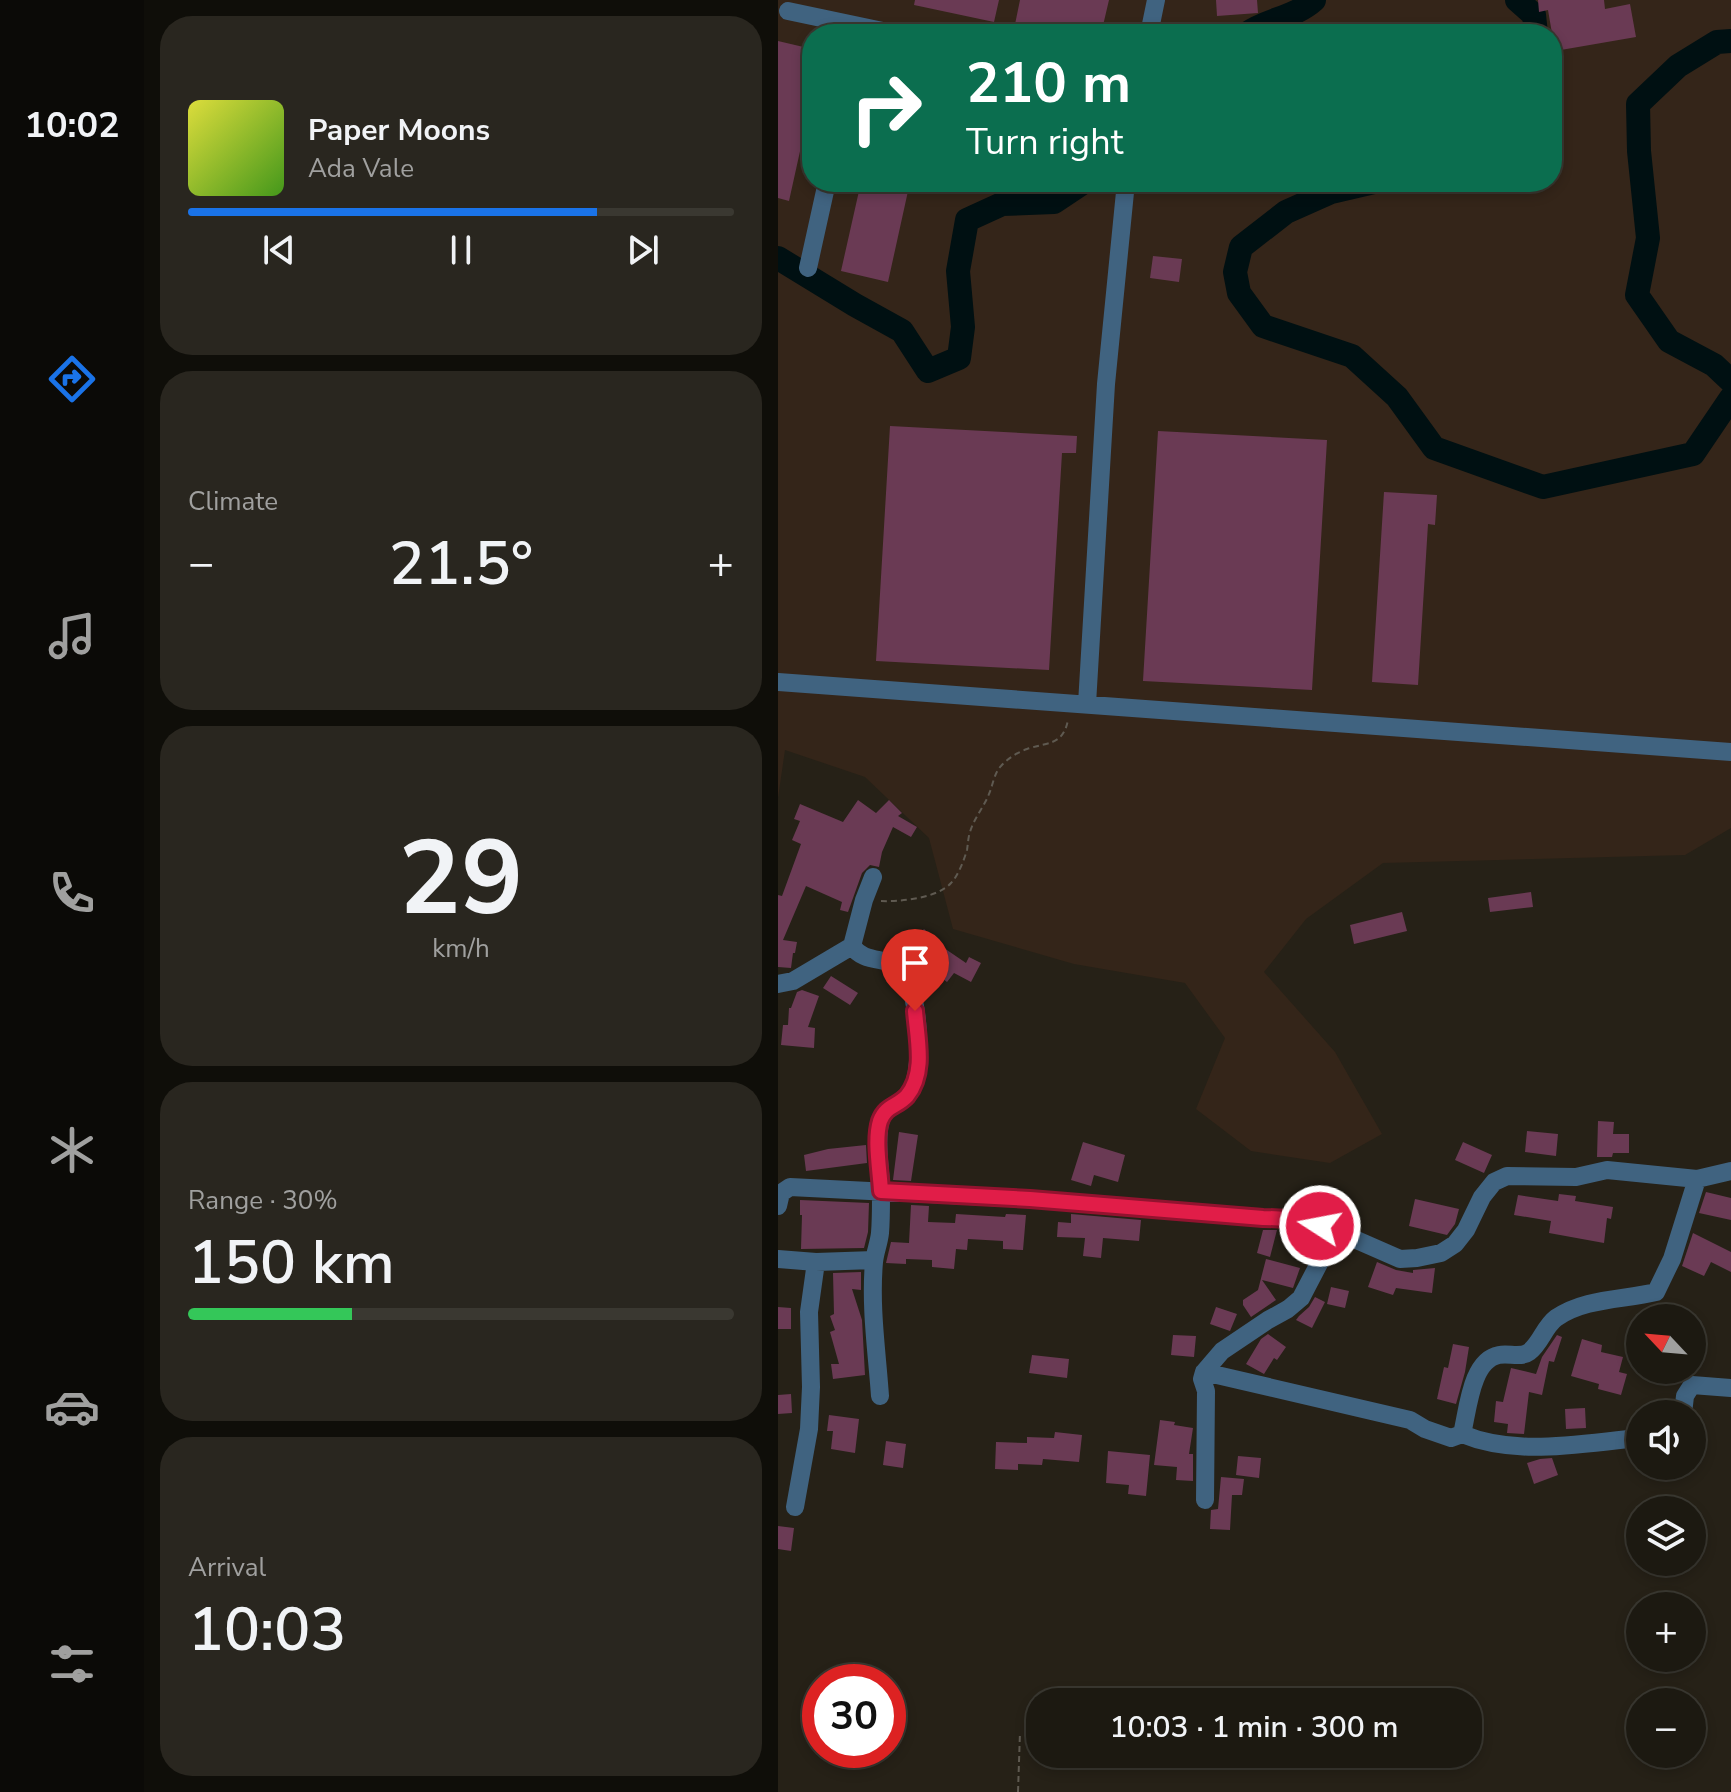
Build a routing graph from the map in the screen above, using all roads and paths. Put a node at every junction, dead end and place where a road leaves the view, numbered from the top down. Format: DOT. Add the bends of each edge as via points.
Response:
graph roads {
  1 [pos="1156,0"];
  2 [pos="788,11"];
  3 [pos="836,24"];
  4 [pos="1151,24"];
  5 [pos="825,192"];
  6 [pos="1125,192"];
  7 [pos="808,268"];
  8 [pos="778,682"];
  9 [pos="1079,703"];
  10 [pos="1731,752"];
  11 [pos="873,877"];
  12 [pos="864,900"];
  13 [pos="852,946"];
  14 [pos="778,984"];
  15 [pos="1731,1171"];
  16 [pos="1697,1179"];
  17 [pos="881,1191"];
  18 [pos="778,1206"];
  19 [pos="1336,1231"];
  20 [pos="778,1259"];
  21 [pos="874,1260"];
  22 [pos="816,1262"];
  23 [pos="1204,1372"];
  24 [pos="1731,1388"];
  25 [pos="880,1396"];
  26 [pos="1685,1400"];
  27 [pos="1462,1434"];
  28 [pos="1626,1439"];
  29 [pos="1205,1500"];
  30 [pos="795,1507"];
  31 [pos="1020,1732"];
  32 [pos="1018,1792"];
  1 -- 4 [label="street"];
  2 -- 3 [label="street"];
  5 -- 7 [label="street"];
  6 -- 9 [label="street"];
  8 -- 9 [label="street"];
  9 -- 10 [label="street"];
  9 -- 12 [label="path" via="1060,737 1021,751 1000,767 971,827 954,881 924,896"];
  11 -- 12 [label="street"];
  12 -- 13 [label="street"];
  13 -- 14 [label="street" via="793,981"];
  13 -- 17 [label="street" via="864,957 898,965 909,981 915,1011 916,1081 881,1118"];
  15 -- 16 [label="street"];
  16 -- 19 [label="street" via="1607,1170 1576,1177 1507,1176 1482,1197 1455,1244 1417,1258 1400,1259"];
  16 -- 27 [label="street" via="1656,1292 1581,1305 1549,1324 1529,1352 1492,1357 1475,1377"];
  17 -- 18 [label="street" via="790,1187 781,1193"];
  17 -- 19 [label="street" via="1286,1218"];
  17 -- 21 [label="street"];
  19 -- 23 [label="street" via="1301,1298 1222,1351"];
  20 -- 22 [label="street"];
  21 -- 22 [label="street"];
  21 -- 25 [label="street"];
  22 -- 30 [label="street" via="809,1312 809,1429"];
  23 -- 27 [label="street" via="1410,1420 1451,1438"];
  23 -- 29 [label="street"];
  24 -- 26 [label="street" via="1692,1385"];
  27 -- 28 [label="street" via="1482,1442 1531,1447"];
  31 -- 32 [label="path"];
}
